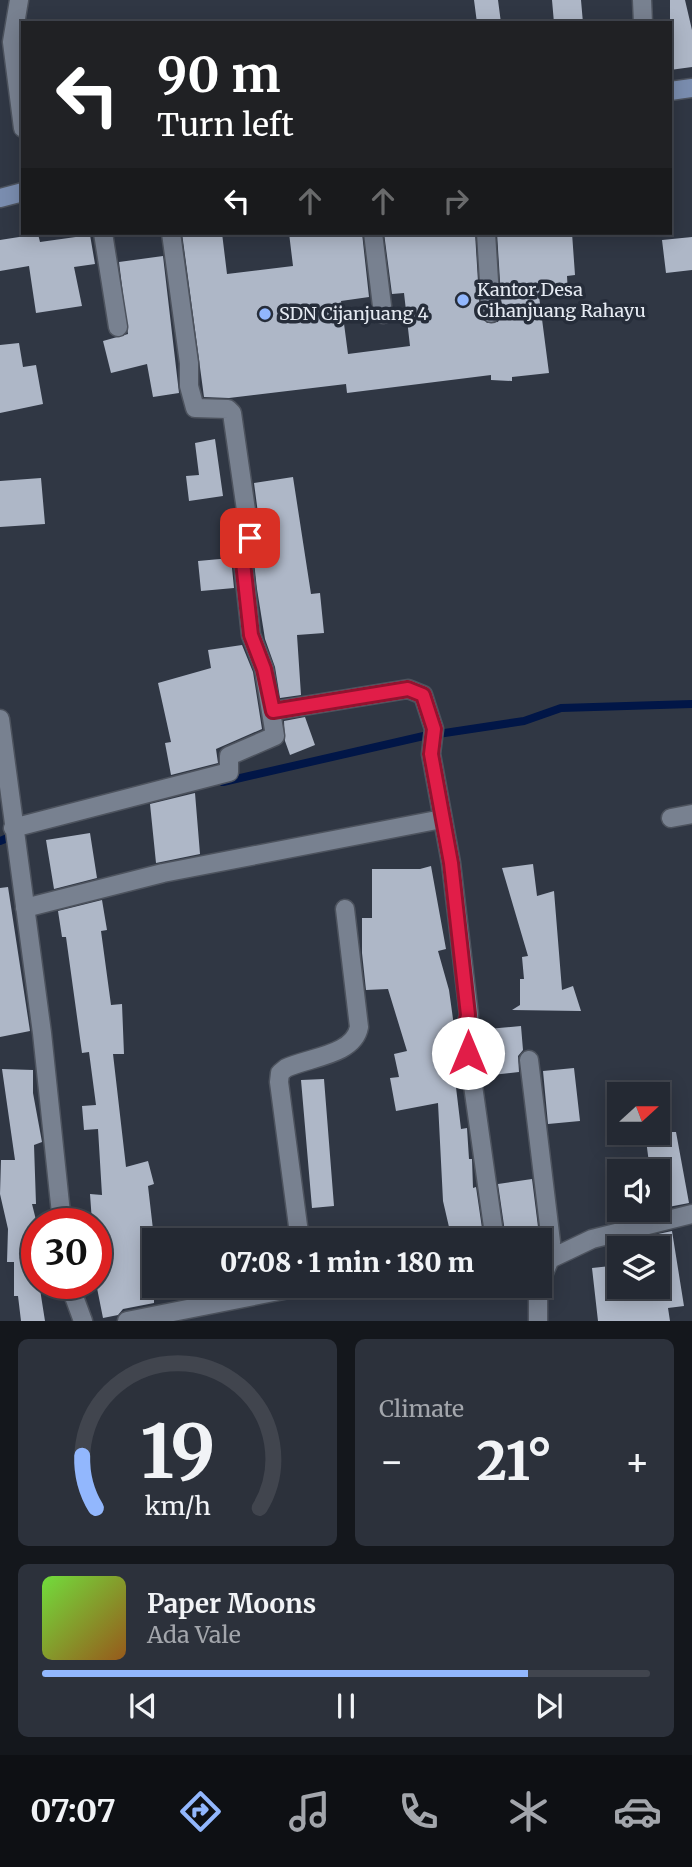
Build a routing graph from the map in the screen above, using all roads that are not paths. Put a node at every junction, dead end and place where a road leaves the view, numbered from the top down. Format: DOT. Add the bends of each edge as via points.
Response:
graph roads {
  1 [pos="19,0"];
  2 [pos="642,0"];
  3 [pos="643,21"];
  4 [pos="692,88"];
  5 [pos="672,91"];
  6 [pos="21,112"];
  7 [pos="21,193"];
  8 [pos="0,198"];
  9 [pos="103,235"];
  10 [pos="171,235"];
  11 [pos="373,235"];
  12 [pos="486,235"];
  13 [pos="491,313"];
  14 [pos="383,314"];
  15 [pos="118,327"];
  16 [pos="273,711"];
  17 [pos="0,719"];
  18 [pos="692,814"];
  19 [pos="671,818"];
  20 [pos="442,819"];
  21 [pos="13,828"];
  22 [pos="25,908"];
  23 [pos="345,909"];
  24 [pos="529,1060"];
  25 [pos="60,1208"];
  26 [pos="692,1214"];
  27 [pos="298,1228"];
  28 [pos="493,1228"];
  29 [pos="549,1228"];
  30 [pos="552,1255"];
  31 [pos="243,1298"];
  32 [pos="538,1298"];
  33 [pos="75,1299"];
  34 [pos="83,1321"];
  35 [pos="127,1321"];
  36 [pos="538,1321"];
  1 -- 6 [label="street" via="12,42"];
  2 -- 3 [label="street"];
  4 -- 5 [label="main road"];
  7 -- 8 [label="main road"];
  9 -- 15 [label="street"];
  10 -- 16 [label="street" via="195,408 232,413 250,538 241,544 251,635"];
  11 -- 14 [label="street"];
  12 -- 13 [label="street"];
  16 -- 20 [label="street" via="408,689 423,695 434,729 431,754"];
  16 -- 21 [label="street" via="275,736 229,756 229,772"];
  17 -- 21 [label="street"];
  18 -- 19 [label="street"];
  20 -- 22 [label="street" via="163,873"];
  20 -- 28 [label="street" via="468,1015 466,1042"];
  21 -- 22 [label="street"];
  22 -- 25 [label="street"];
  23 -- 27 [label="street" via="358,1037 347,1047 280,1073"];
  24 -- 29 [label="street"];
  26 -- 30 [label="street" via="592,1238"];
  31 -- 35 [label="street"];
  32 -- 36 [label="street"];
  33 -- 34 [label="street"];
}
